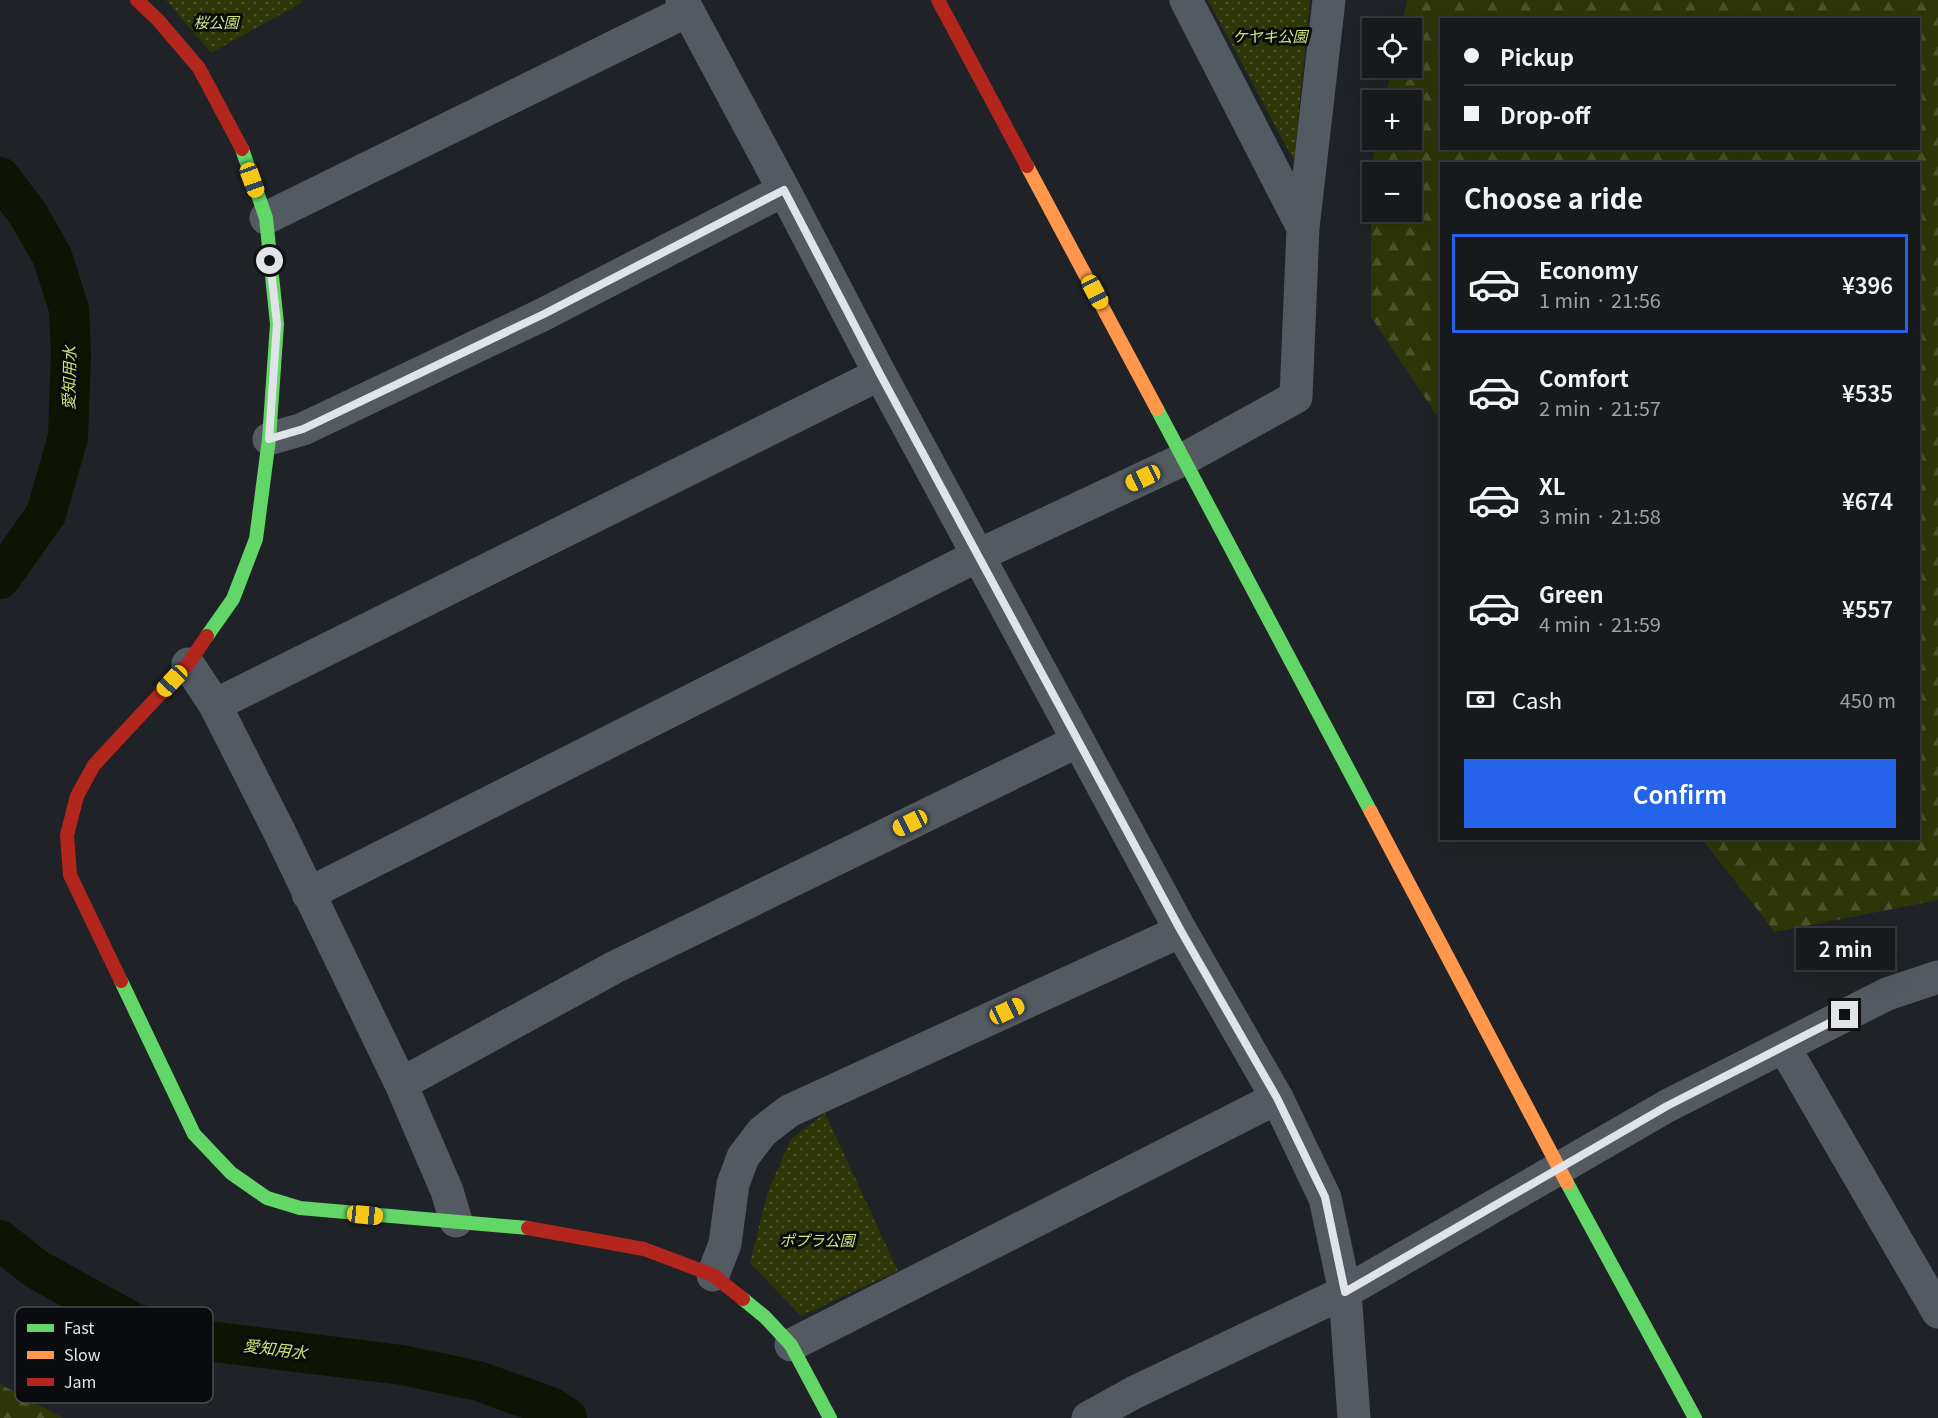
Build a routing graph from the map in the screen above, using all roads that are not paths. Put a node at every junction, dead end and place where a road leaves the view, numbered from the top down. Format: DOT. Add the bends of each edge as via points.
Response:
graph roads {
  1 [pos="137,0"];
  2 [pos="938,0"];
  3 [pos="1186,0"];
  4 [pos="1329,0"];
  5 [pos="685,5"];
  6 [pos="784,190"];
  7 [pos="266,218"];
  8 [pos="1303,228"];
  9 [pos="880,374"];
  10 [pos="269,439"];
  11 [pos="1184,459"];
  12 [pos="979,555"];
  13 [pos="188,664"];
  14 [pos="215,705"];
  15 [pos="1078,741"];
  16 [pos="308,894"];
  17 [pos="1181,931"];
  18 [pos="1938,977"];
  19 [pos="1784,1047"];
  20 [pos="401,1084"];
  21 [pos="1277,1098"];
  22 [pos="1559,1168"];
  23 [pos="456,1221"];
  24 [pos="713,1275"];
  25 [pos="1345,1292"];
  26 [pos="1938,1312"];
  27 [pos="791,1345"];
  28 [pos="830,1418"];
  29 [pos="1088,1418"];
  30 [pos="1354,1418"];
  31 [pos="1695,1418"];
  1 -- 7 [label="street" via="199,68 239,142"];
  2 -- 11 [label="street"];
  3 -- 8 [label="street"];
  4 -- 8 [label="street"];
  5 -- 6 [label="street"];
  5 -- 7 [label="street"];
  6 -- 9 [label="street"];
  6 -- 10 [label="street" via="544,314 303,429"];
  7 -- 10 [label="street" via="277,324"];
  8 -- 11 [label="street" via="1296,396"];
  9 -- 12 [label="street"];
  9 -- 14 [label="street"];
  10 -- 13 [label="street" via="256,540 233,599"];
  11 -- 12 [label="street"];
  11 -- 22 [label="street"];
  12 -- 15 [label="street"];
  12 -- 16 [label="street"];
  13 -- 14 [label="street"];
  13 -- 23 [label="street" via="94,765 77,796 67,835 70,875 194,1134 231,1173 267,1197 300,1208"];
  14 -- 16 [label="street"];
  15 -- 17 [label="street"];
  15 -- 20 [label="street" via="615,967"];
  16 -- 20 [label="street"];
  17 -- 21 [label="street"];
  17 -- 24 [label="street" via="789,1111 762,1132 743,1157 733,1184 725,1244"];
  18 -- 19 [label="street" via="1887,994"];
  19 -- 22 [label="street" via="1667,1106"];
  19 -- 26 [label="street"];
  20 -- 23 [label="street"];
  21 -- 25 [label="street" via="1325,1197"];
  21 -- 27 [label="street"];
  22 -- 25 [label="street"];
  22 -- 31 [label="street"];
  23 -- 24 [label="street" via="536,1229 644,1249"];
  24 -- 27 [label="street" via="765,1317"];
  25 -- 29 [label="street"];
  25 -- 30 [label="street"];
  27 -- 28 [label="street"];
}
